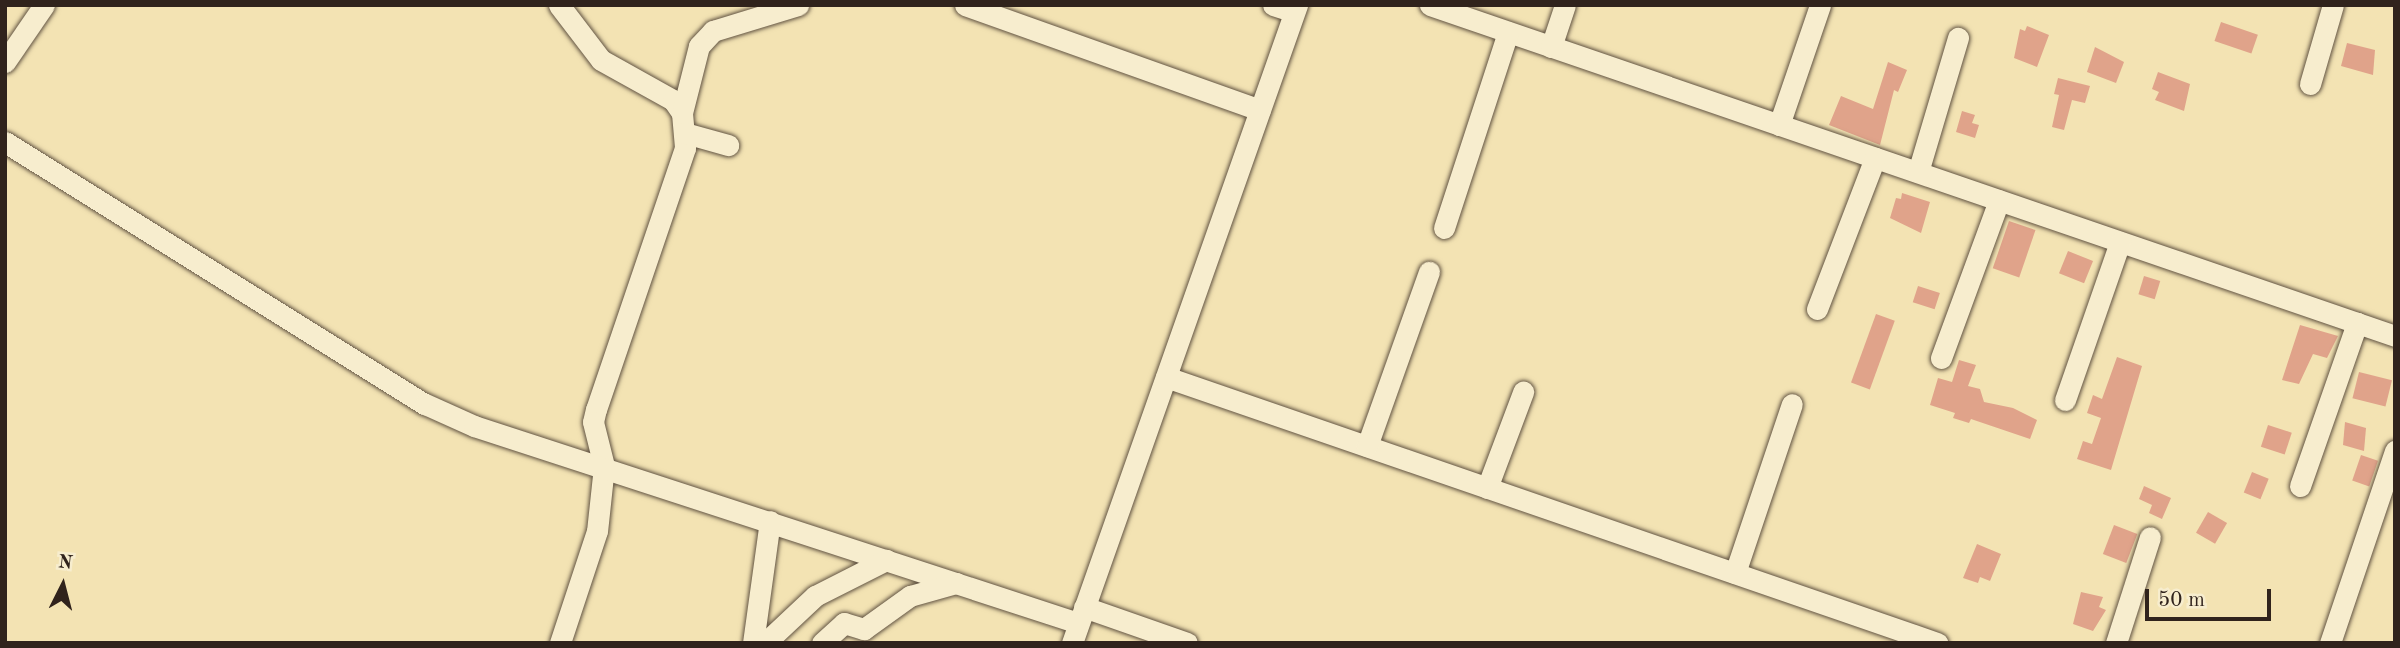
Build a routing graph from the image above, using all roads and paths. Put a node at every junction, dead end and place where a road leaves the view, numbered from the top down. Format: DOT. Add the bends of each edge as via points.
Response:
graph roads {
  1 [pos="44,5"];
  2 [pos="559,5"];
  3 [pos="798,5"];
  4 [pos="965,5"];
  5 [pos="1273,5"];
  6 [pos="1430,5"];
  7 [pos="1565,5"];
  8 [pos="1820,5"];
  9 [pos="2333,5"];
  10 [pos="988,9"];
  11 [pos="1296,9"];
  12 [pos="1508,32"];
  13 [pos="1958,38"];
  14 [pos="1550,47"];
  15 [pos="5,62"];
  16 [pos="2310,84"];
  17 [pos="1260,110"];
  18 [pos="684,123"];
  19 [pos="1779,125"];
  20 [pos="5,142"];
  21 [pos="728,145"];
  22 [pos="1875,158"];
  23 [pos="1918,172"];
  24 [pos="1998,200"];
  25 [pos="1444,228"];
  26 [pos="2120,242"];
  27 [pos="1429,272"];
  28 [pos="1817,309"];
  29 [pos="2357,323"];
  30 [pos="2395,336"];
  31 [pos="1941,358"];
  32 [pos="1166,377"];
  33 [pos="1523,393"];
  34 [pos="2065,400"];
  35 [pos="1792,404"];
  36 [pos="1367,446"];
  37 [pos="2395,451"];
  38 [pos="604,467"];
  39 [pos="2300,486"];
  40 [pos="1488,488"];
  41 [pos="770,521"];
  42 [pos="2150,537"];
  43 [pos="886,560"];
  44 [pos="1735,573"];
  45 [pos="956,583"];
  46 [pos="1078,624"];
  47 [pos="560,643"];
  48 [pos="753,643"];
  49 [pos="765,643"];
  50 [pos="822,643"];
  51 [pos="1187,643"];
  52 [pos="1937,643"];
  53 [pos="2116,643"];
  54 [pos="2330,643"];
  1 -- 15 [label="street"];
  2 -- 18 [label="street" via="601,60 673,100"];
  3 -- 18 [label="street" via="713,32 699,46"];
  4 -- 10 [label="street"];
  5 -- 11 [label="street"];
  6 -- 12 [label="street"];
  7 -- 14 [label="street"];
  8 -- 19 [label="street"];
  9 -- 16 [label="street"];
  10 -- 17 [label="street"];
  11 -- 17 [label="street"];
  12 -- 14 [label="street"];
  12 -- 25 [label="street"];
  13 -- 23 [label="street"];
  14 -- 19 [label="street"];
  17 -- 32 [label="street"];
  18 -- 21 [label="street"];
  18 -- 38 [label="street" via="685,148 596,409 593,422"];
  19 -- 22 [label="street"];
  20 -- 38 [label="street" via="425,404 474,426"];
  22 -- 23 [label="street"];
  22 -- 28 [label="street"];
  23 -- 24 [label="street"];
  24 -- 26 [label="street"];
  24 -- 31 [label="street"];
  26 -- 29 [label="street"];
  26 -- 34 [label="street"];
  27 -- 36 [label="street"];
  29 -- 30 [label="street"];
  29 -- 39 [label="street"];
  32 -- 36 [label="street"];
  32 -- 46 [label="street"];
  33 -- 40 [label="street"];
  35 -- 44 [label="street"];
  36 -- 40 [label="street"];
  37 -- 54 [label="street"];
  38 -- 41 [label="street"];
  38 -- 47 [label="street" via="597,531"];
  40 -- 44 [label="street"];
  41 -- 43 [label="street"];
  41 -- 48 [label="street"];
  42 -- 53 [label="street"];
  43 -- 45 [label="street"];
  43 -- 49 [label="street" via="816,597"];
  44 -- 52 [label="street"];
  45 -- 46 [label="street"];
  45 -- 50 [label="street" via="910,596 864,629 844,623"];
  46 -- 51 [label="street"];
}
